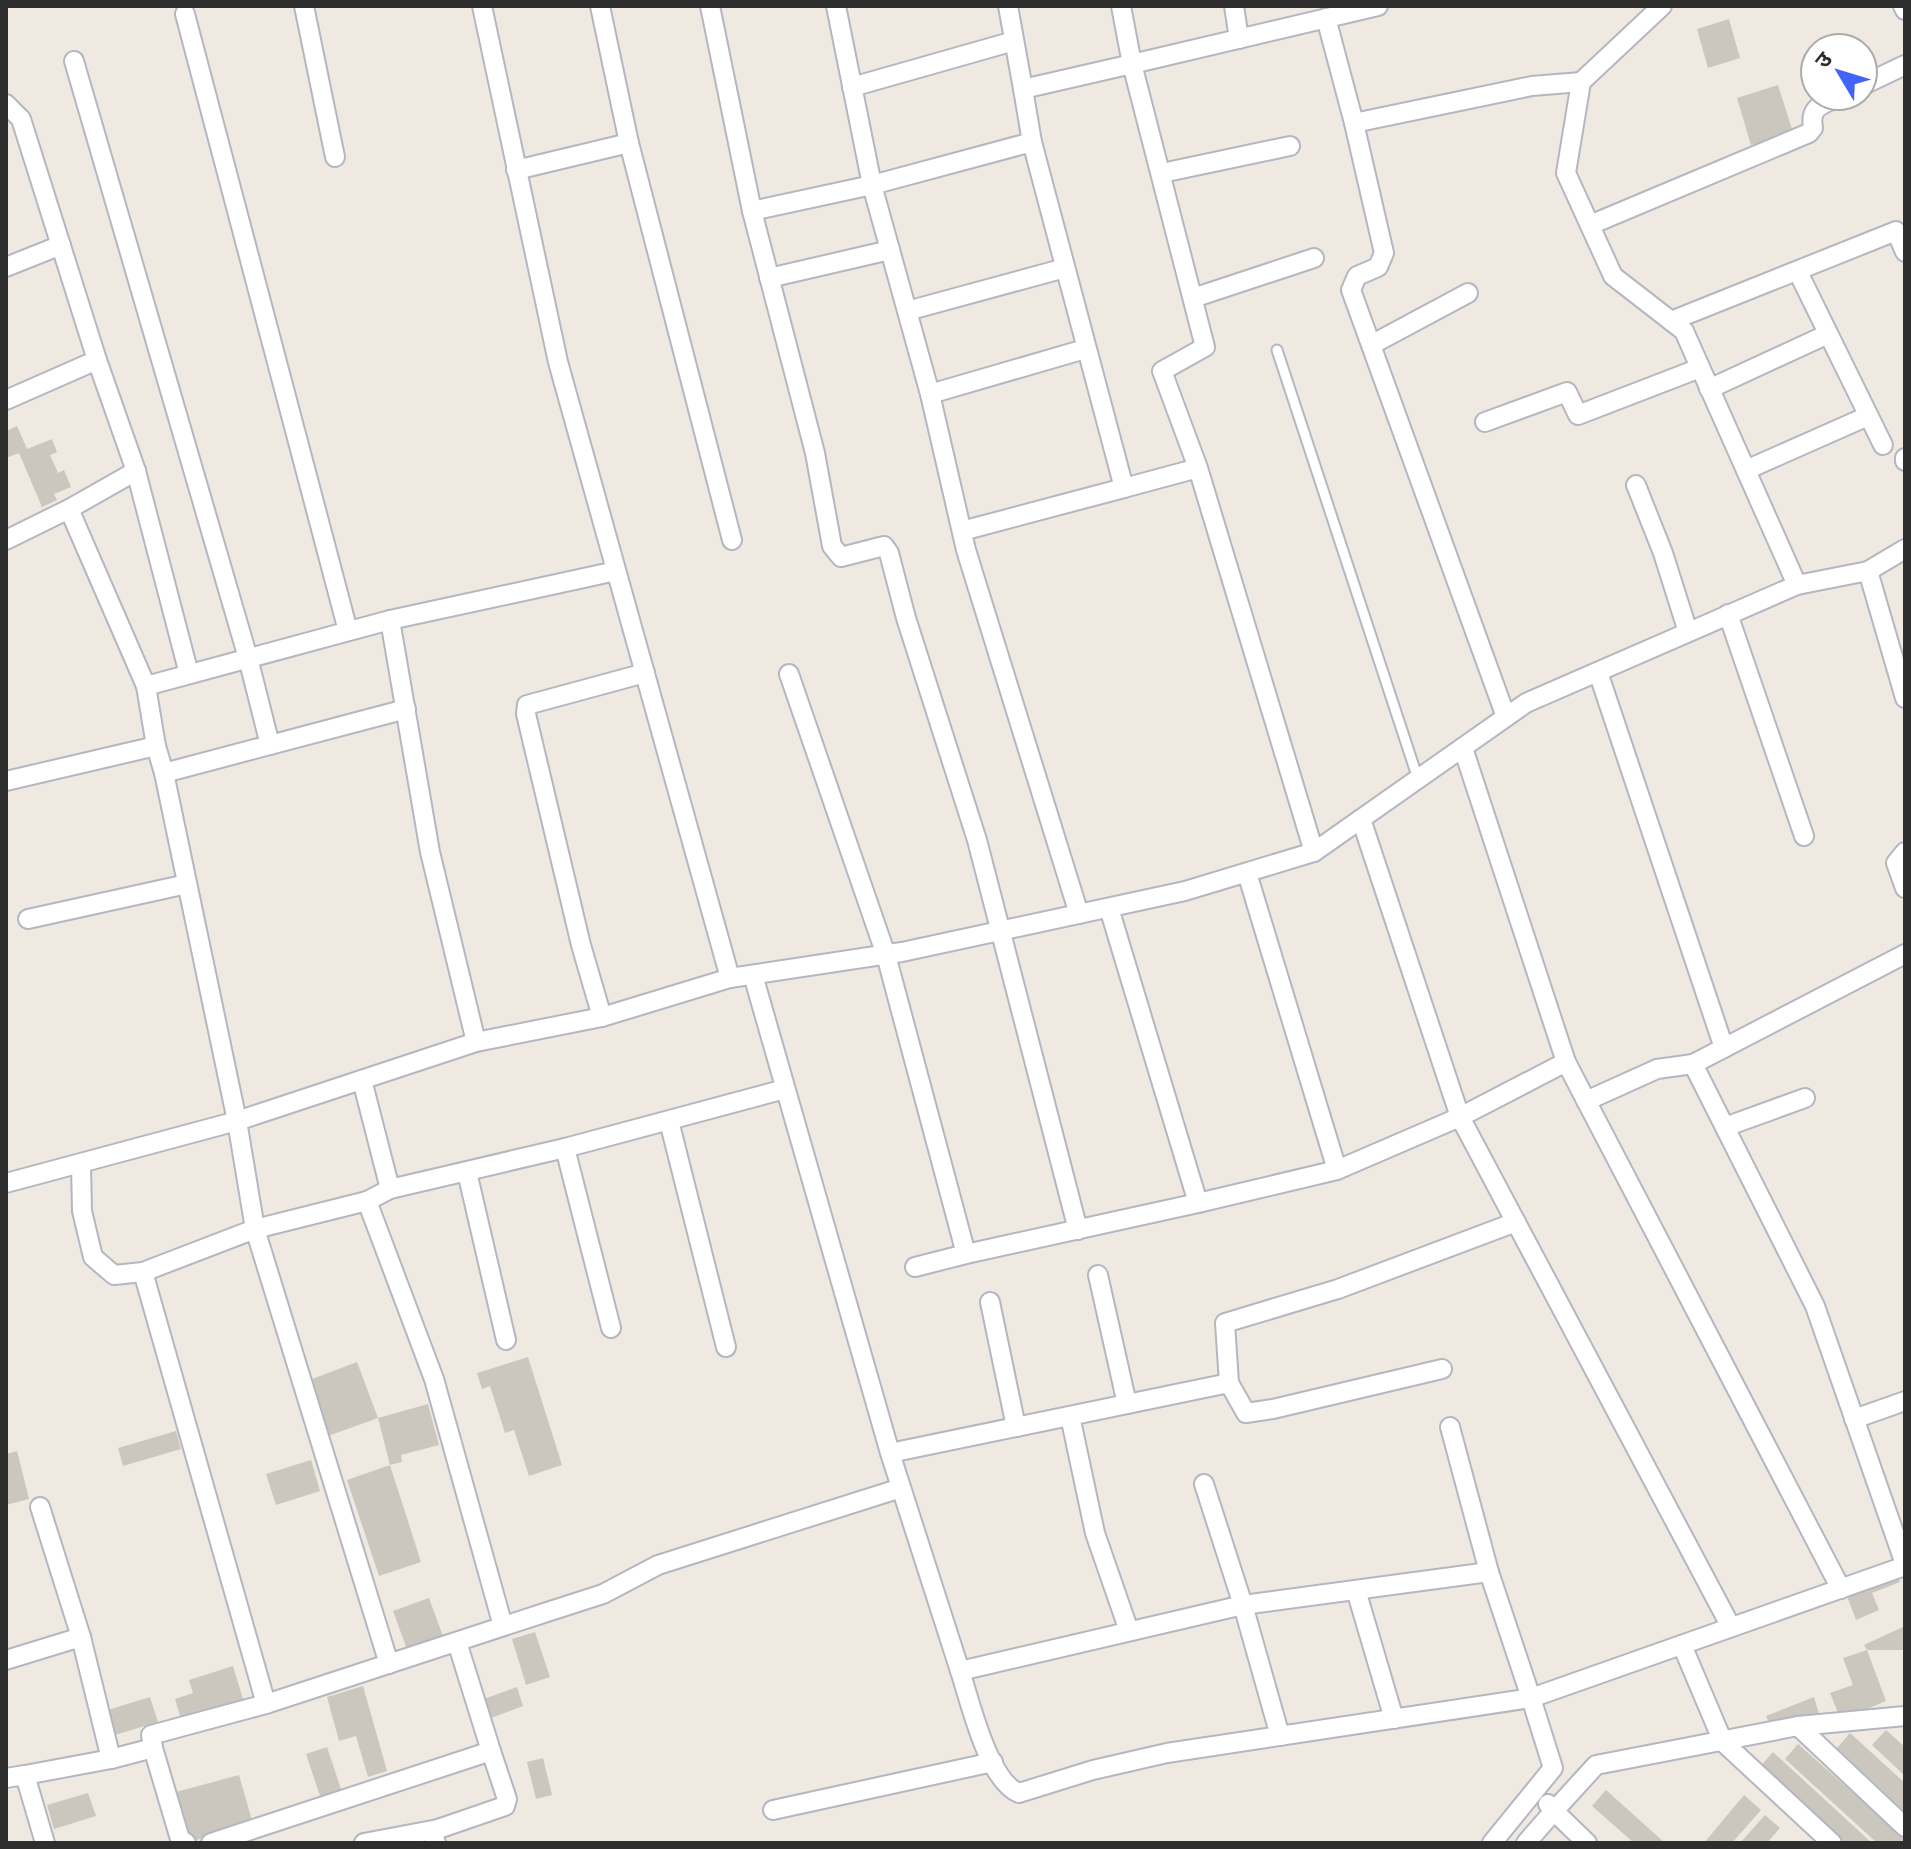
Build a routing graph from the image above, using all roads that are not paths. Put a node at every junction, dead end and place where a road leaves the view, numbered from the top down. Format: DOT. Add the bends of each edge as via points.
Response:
graph roads {
  1 [pos="304,6"];
  2 [pos="482,6"];
  3 [pos="600,6"];
  4 [pos="710,6"];
  5 [pos="1008,6"];
  6 [pos="1121,6"];
  7 [pos="1234,6"];
  8 [pos="1378,6"];
  9 [pos="1662,6"];
  10 [pos="840,7"];
  11 [pos="185,14"];
  12 [pos="1326,18"];
  13 [pos="1239,39"];
  14 [pos="1014,41"];
  15 [pos="74,61"];
  16 [pos="1132,64"];
  17 [pos="1905,65"];
  18 [pos="1879,77"];
  19 [pos="1581,82"];
  20 [pos="852,87"];
  21 [pos="1023,89"];
  22 [pos="6,104"];
  23 [pos="1813,112"];
  24 [pos="1354,123"];
  25 [pos="1032,142"];
  26 [pos="629,143"];
  27 [pos="1290,146"];
  28 [pos="335,157"];
  29 [pos="516,170"];
  30 [pos="1162,173"];
  31 [pos="872,185"];
  32 [pos="752,211"];
  33 [pos="1590,225"];
  34 [pos="61,245"];
  35 [pos="890,250"];
  36 [pos="1905,252"];
  37 [pos="1314,258"];
  38 [pos="6,267"];
  39 [pos="1065,268"];
  40 [pos="1798,272"];
  41 [pos="769,278"];
  42 [pos="1468,293"];
  43 [pos="1193,298"];
  44 [pos="907,311"];
  45 [pos="1671,321"];
  46 [pos="1828,334"];
  47 [pos="1371,345"];
  48 [pos="1085,349"];
  49 [pos="1277,350"];
  50 [pos="97,360"];
  51 [pos="1700,368"];
  52 [pos="1709,389"];
  53 [pos="930,394"];
  54 [pos="6,400"];
  55 [pos="1868,416"];
  56 [pos="1485,422"];
  57 [pos="1883,445"];
  58 [pos="1198,468"];
  59 [pos="1746,470"];
  60 [pos="136,471"];
  61 [pos="1636,485"];
  62 [pos="1124,488"];
  63 [pos="69,509"];
  64 [pos="962,531"];
  65 [pos="6,540"];
  66 [pos="732,540"];
  67 [pos="1905,549"];
  68 [pos="616,571"];
  69 [pos="1868,571"];
  70 [pos="1797,585"];
  71 [pos="1728,614"];
  72 [pos="390,620"];
  73 [pos="348,631"];
  74 [pos="1688,632"];
  75 [pos="248,658"];
  76 [pos="1598,672"];
  77 [pos="645,673"];
  78 [pos="189,674"];
  79 [pos="789,674"];
  80 [pos="146,686"];
  81 [pos="1905,698"];
  82 [pos="406,709"];
  83 [pos="1506,717"];
  84 [pos="270,745"];
  85 [pos="156,746"];
  86 [pos="1463,748"];
  87 [pos="164,773"];
  88 [pos="1418,779"];
  89 [pos="6,781"];
  90 [pos="1361,819"];
  91 [pos="1804,836"];
  92 [pos="1314,852"];
  93 [pos="1905,852"];
  94 [pos="1247,873"];
  95 [pos="187,884"];
  96 [pos="1905,888"];
  97 [pos="1109,908"];
  98 [pos="1079,914"];
  99 [pos="28,919"];
  100 [pos="999,930"];
  101 [pos="1905,954"];
  102 [pos="886,955"];
  103 [pos="753,975"];
  104 [pos="730,978"];
  105 [pos="602,1017"];
  106 [pos="476,1042"];
  107 [pos="1724,1048"];
  108 [pos="1566,1062"];
  109 [pos="1693,1064"];
  110 [pos="362,1080"];
  111 [pos="785,1089"];
  112 [pos="1805,1098"];
  113 [pos="1586,1101"];
  114 [pos="1460,1117"];
  115 [pos="237,1121"];
  116 [pos="669,1121"];
  117 [pos="1725,1127"];
  118 [pos="565,1148"];
  119 [pos="81,1164"];
  120 [pos="1337,1170"];
  121 [pos="467,1172"];
  122 [pos="6,1183"];
  123 [pos="390,1189"];
  124 [pos="367,1201"];
  125 [pos="1198,1203"];
  126 [pos="1516,1222"];
  127 [pos="255,1229"];
  128 [pos="1078,1230"];
  129 [pos="966,1254"];
  130 [pos="915,1267"];
  131 [pos="143,1272"];
  132 [pos="1098,1275"];
  133 [pos="990,1302"];
  134 [pos="611,1328"];
  135 [pos="506,1340"];
  136 [pos="726,1347"];
  137 [pos="1442,1369"];
  138 [pos="1229,1383"];
  139 [pos="1905,1401"];
  140 [pos="1127,1404"];
  141 [pos="1070,1416"];
  142 [pos="1854,1419"];
  143 [pos="1016,1427"];
  144 [pos="1450,1427"];
  145 [pos="890,1453"];
  146 [pos="1204,1484"];
  147 [pos="901,1488"];
  148 [pos="40,1507"];
  149 [pos="1905,1565"];
  150 [pos="1489,1572"];
  151 [pos="1841,1589"];
  152 [pos="1356,1590"];
  153 [pos="1243,1605"];
  154 [pos="503,1626"];
  155 [pos="1731,1627"];
  156 [pos="1129,1631"];
  157 [pos="81,1637"];
  158 [pos="457,1642"];
  159 [pos="1682,1645"];
  160 [pos="6,1660"];
  161 [pos="389,1664"];
  162 [pos="960,1671"];
  163 [pos="1531,1698"];
  164 [pos="266,1704"];
  165 [pos="1905,1716"];
  166 [pos="1394,1719"];
  167 [pos="1798,1726"];
  168 [pos="1280,1736"];
  169 [pos="1723,1742"];
  170 [pos="153,1748"];
  171 [pos="491,1751"];
  172 [pos="111,1759"];
  173 [pos="993,1762"];
  174 [pos="25,1775"];
  175 [pos="6,1778"];
  176 [pos="1534,1791"];
  177 [pos="773,1810"];
  178 [pos="1554,1811"];
  179 [pos="1905,1827"];
  180 [pos="437,1836"];
  181 [pos="45,1843"];
  182 [pos="186,1843"];
  183 [pos="211,1843"];
  184 [pos="364,1843"];
  185 [pos="1492,1843"];
  186 [pos="1526,1843"];
  187 [pos="1587,1843"];
  188 [pos="1832,1843"];
  1 -- 28 [label="street"];
  2 -- 29 [label="street"];
  3 -- 26 [label="street"];
  4 -- 32 [label="street"];
  5 -- 14 [label="street"];
  6 -- 16 [label="street"];
  7 -- 13 [label="street"];
  8 -- 12 [label="street"];
  9 -- 19 [label="street"];
  10 -- 20 [label="street"];
  11 -- 73 [label="street"];
  12 -- 13 [label="street"];
  12 -- 24 [label="street"];
  13 -- 16 [label="street"];
  14 -- 20 [label="street"];
  14 -- 21 [label="street"];
  15 -- 75 [label="street"];
  16 -- 21 [label="street"];
  16 -- 30 [label="street"];
  17 -- 18 [label="street"];
  19 -- 24 [label="street" via="1532,86"];
  19 -- 33 [label="street" via="1566,173"];
  20 -- 31 [label="street"];
  21 -- 25 [label="street"];
  22 -- 34 [label="street" via="21,119"];
  23 -- 33 [label="street" via="1809,133"];
  24 -- 47 [label="street" via="1384,253 1378,267 1357,276 1351,290"];
  25 -- 31 [label="street"];
  25 -- 39 [label="street"];
  26 -- 29 [label="street"];
  26 -- 66 [label="street"];
  27 -- 30 [label="street"];
  29 -- 68 [label="street" via="558,362"];
  30 -- 43 [label="street"];
  31 -- 32 [label="street"];
  31 -- 35 [label="street"];
  32 -- 41 [label="street"];
  33 -- 45 [label="street" via="1613,276"];
  34 -- 38 [label="street"];
  34 -- 50 [label="street"];
  35 -- 41 [label="street"];
  35 -- 44 [label="street"];
  36 -- 40 [label="street" via="1896,231"];
  37 -- 43 [label="street"];
  39 -- 44 [label="street"];
  39 -- 48 [label="street"];
  40 -- 45 [label="street"];
  40 -- 46 [label="street"];
  41 -- 100 [label="street" via="815,453 832,546 841,557 884,546 889,553 977,840"];
  42 -- 47 [label="street"];
  43 -- 58 [label="street" via="1205,347 1162,371"];
  44 -- 53 [label="street"];
  45 -- 51 [label="street" via="1684,331"];
  46 -- 52 [label="street"];
  46 -- 55 [label="street"];
  47 -- 83 [label="street"];
  48 -- 53 [label="street"];
  48 -- 62 [label="street"];
  49 -- 88 [label="lane"];
  50 -- 54 [label="street"];
  50 -- 60 [label="street"];
  51 -- 52 [label="street"];
  51 -- 56 [label="street" via="1578,415 1567,392"];
  52 -- 59 [label="street"];
  53 -- 64 [label="street"];
  55 -- 57 [label="street"];
  55 -- 59 [label="street"];
  58 -- 62 [label="street"];
  58 -- 92 [label="street"];
  59 -- 70 [label="street"];
  60 -- 63 [label="street"];
  60 -- 78 [label="street"];
  61 -- 74 [label="street"];
  62 -- 64 [label="street"];
  63 -- 65 [label="street"];
  63 -- 80 [label="street"];
  64 -- 98 [label="street"];
  67 -- 69 [label="street"];
  68 -- 72 [label="street"];
  68 -- 77 [label="street"];
  69 -- 70 [label="street"];
  69 -- 81 [label="street"];
  70 -- 71 [label="street"];
  71 -- 74 [label="street"];
  71 -- 91 [label="street"];
  72 -- 73 [label="street"];
  72 -- 82 [label="street"];
  73 -- 75 [label="street"];
  74 -- 76 [label="street"];
  75 -- 78 [label="street"];
  75 -- 84 [label="street"];
  76 -- 83 [label="street"];
  76 -- 107 [label="street"];
  77 -- 104 [label="street"];
  77 -- 105 [label="street" via="527,705"];
  78 -- 80 [label="street"];
  79 -- 102 [label="street"];
  80 -- 85 [label="street"];
  82 -- 84 [label="street"];
  82 -- 106 [label="street" via="430,852"];
  83 -- 86 [label="street"];
  84 -- 87 [label="street"];
  85 -- 87 [label="street"];
  85 -- 89 [label="street"];
  86 -- 88 [label="street"];
  86 -- 108 [label="street"];
  87 -- 95 [label="street"];
  88 -- 90 [label="street"];
  90 -- 92 [label="street"];
  90 -- 114 [label="street"];
  92 -- 94 [label="street"];
  93 -- 96 [label="street" via="1896,863"];
  94 -- 97 [label="street"];
  94 -- 120 [label="street"];
  95 -- 99 [label="street"];
  95 -- 115 [label="street"];
  97 -- 98 [label="street"];
  97 -- 125 [label="street"];
  98 -- 100 [label="street"];
  100 -- 102 [label="street"];
  100 -- 128 [label="street"];
  101 -- 107 [label="street"];
  102 -- 103 [label="street"];
  102 -- 129 [label="street"];
  103 -- 104 [label="street"];
  103 -- 111 [label="street"];
  104 -- 105 [label="street"];
  105 -- 106 [label="street"];
  106 -- 110 [label="street"];
  107 -- 109 [label="street"];
  108 -- 113 [label="street"];
  108 -- 114 [label="street"];
  109 -- 113 [label="street" via="1657,1069"];
  109 -- 117 [label="street"];
  110 -- 115 [label="street"];
  110 -- 123 [label="street"];
  111 -- 116 [label="street"];
  111 -- 145 [label="street"];
  112 -- 117 [label="street"];
  113 -- 151 [label="street"];
  114 -- 120 [label="street"];
  114 -- 126 [label="street"];
  115 -- 119 [label="street"];
  115 -- 127 [label="street"];
  116 -- 118 [label="street"];
  116 -- 136 [label="street"];
  117 -- 142 [label="street" via="1815,1306"];
  118 -- 121 [label="street"];
  118 -- 134 [label="street"];
  119 -- 122 [label="street"];
  119 -- 131 [label="street" via="82,1211 93,1257 114,1275"];
  120 -- 125 [label="street"];
  121 -- 123 [label="street"];
  121 -- 135 [label="street"];
  123 -- 124 [label="street"];
  124 -- 127 [label="street"];
  124 -- 154 [label="street" via="434,1379"];
  125 -- 128 [label="street"];
  126 -- 138 [label="street" via="1338,1289 1225,1323"];
  126 -- 155 [label="street"];
  127 -- 131 [label="street"];
  127 -- 161 [label="street"];
  128 -- 129 [label="street"];
  129 -- 130 [label="street"];
  131 -- 164 [label="street"];
  132 -- 140 [label="street"];
  133 -- 143 [label="street"];
  137 -- 138 [label="street" via="1246,1413"];
  138 -- 140 [label="street"];
  139 -- 142 [label="street"];
  140 -- 141 [label="street"];
  141 -- 143 [label="street"];
  141 -- 156 [label="street" via="1095,1533"];
  142 -- 149 [label="street"];
  143 -- 145 [label="street"];
  144 -- 150 [label="street"];
  145 -- 147 [label="street"];
  146 -- 153 [label="street"];
  147 -- 154 [label="street" via="658,1565 603,1594"];
  147 -- 162 [label="street"];
  148 -- 157 [label="street"];
  149 -- 151 [label="street"];
  150 -- 152 [label="street"];
  150 -- 163 [label="street"];
  151 -- 155 [label="street"];
  152 -- 153 [label="street"];
  152 -- 166 [label="street"];
  153 -- 156 [label="street"];
  153 -- 168 [label="street"];
  154 -- 158 [label="street"];
  155 -- 159 [label="street"];
  156 -- 162 [label="street"];
  157 -- 160 [label="street"];
  157 -- 172 [label="street"];
  158 -- 161 [label="street"];
  158 -- 171 [label="street"];
  159 -- 163 [label="street"];
  159 -- 169 [label="street"];
  161 -- 164 [label="street"];
  162 -- 173 [label="street"];
  163 -- 166 [label="street"];
  163 -- 176 [label="street" via="1553,1768"];
  164 -- 170 [label="street" via="151,1735"];
  165 -- 167 [label="street"];
  166 -- 168 [label="street"];
  167 -- 169 [label="street"];
  167 -- 179 [label="street"];
  168 -- 173 [label="street" via="1167,1753 1019,1793"];
  169 -- 178 [label="street" via="1596,1765"];
  169 -- 188 [label="street"];
  170 -- 172 [label="street"];
  170 -- 182 [label="street" via="180,1839"];
  171 -- 180 [label="street" via="505,1806"];
  171 -- 183 [label="street"];
  172 -- 174 [label="street"];
  173 -- 177 [label="street"];
  174 -- 175 [label="street"];
  174 -- 181 [label="street"];
  176 -- 178 [label="street"];
  176 -- 185 [label="street"];
  178 -- 186 [label="street"];
  178 -- 187 [label="street"];
  180 -- 184 [label="street"];
}
